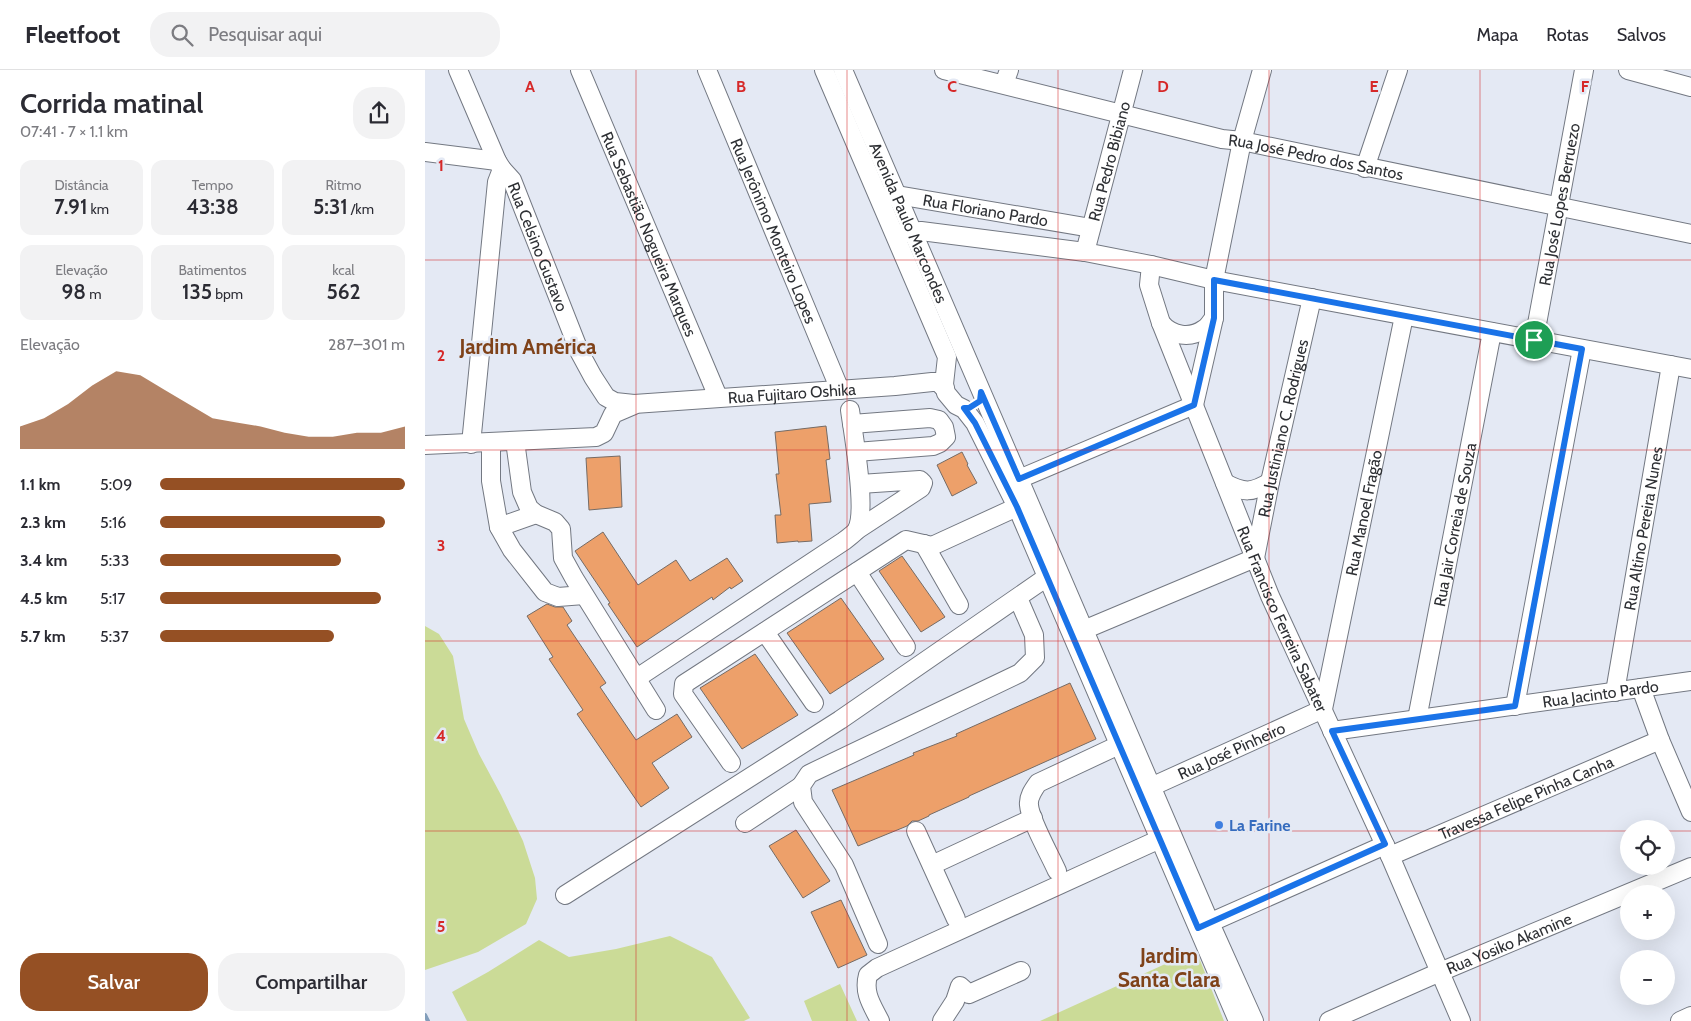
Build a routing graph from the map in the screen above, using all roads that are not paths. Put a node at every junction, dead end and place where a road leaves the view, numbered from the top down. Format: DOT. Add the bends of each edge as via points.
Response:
graph roads {
  1 [pos="458,70"];
  2 [pos="580,70"];
  3 [pos="707,70"];
  4 [pos="824,70"];
  5 [pos="843,70"];
  6 [pos="943,70"];
  7 [pos="1133,70"];
  8 [pos="1262,70"];
  9 [pos="1399,70"];
  10 [pos="1584,70"];
  11 [pos="1628,70"];
  12 [pos="1007,77"];
  13 [pos="1691,87"];
  14 [pos="1120,113"];
  15 [pos="1242,141"];
  16 [pos="425,152"];
  17 [pos="499,165"];
  18 [pos="1365,168"];
  19 [pos="897,194"];
  20 [pos="880,200"];
  21 [pos="1559,207"];
  22 [pos="494,211"];
  23 [pos="529,220"];
  24 [pos="1091,228"];
  25 [pos="903,233"];
  26 [pos="1691,234"];
  27 [pos="1085,252"];
  28 [pos="1151,265"];
  29 [pos="1214,280"];
  30 [pos="1312,298"];
  31 [pos="1404,316"];
  32 [pos="1214,318"];
  33 [pos="1161,323"];
  34 [pos="1492,332"];
  35 [pos="1534,340"];
  36 [pos="1582,349"];
  37 [pos="1671,365"];
  38 [pos="1691,369"];
  39 [pos="944,382"];
  40 [pos="978,384"];
  41 [pos="840,390"];
  42 [pos="718,397"];
  43 [pos="634,404"];
  44 [pos="1194,405"];
  45 [pos="964,408"];
  46 [pos="515,442"];
  47 [pos="491,443"];
  48 [pos="471,444"];
  49 [pos="425,445"];
  50 [pos="856,452"];
  51 [pos="1019,479"];
  52 [pos="1270,482"];
  53 [pos="1225,483"];
  54 [pos="860,484"];
  55 [pos="1017,507"];
  56 [pos="535,514"];
  57 [pos="499,527"];
  58 [pos="857,530"];
  59 [pos="924,544"];
  60 [pos="1255,558"];
  61 [pos="857,572"];
  62 [pos="1047,577"];
  63 [pos="584,595"];
  64 [pos="1018,598"];
  65 [pos="959,604"];
  66 [pos="765,632"];
  67 [pos="1077,632"];
  68 [pos="906,647"];
  69 [pos="637,678"];
  70 [pos="1691,681"];
  71 [pos="1641,688"];
  72 [pos="1615,692"];
  73 [pos="814,703"];
  74 [pos="1515,706"];
  75 [pos="656,710"];
  76 [pos="1323,710"];
  77 [pos="1417,719"];
  78 [pos="1332,731"];
  79 [pos="1661,740"];
  80 [pos="1119,745"];
  81 [pos="731,763"];
  82 [pos="801,786"];
  83 [pos="1146,790"];
  84 [pos="1691,812"];
  85 [pos="1033,818"];
  86 [pos="745,823"];
  87 [pos="916,831"];
  88 [pos="1160,839"];
  89 [pos="1387,850"];
  90 [pos="932,865"];
  91 [pos="1691,867"];
  92 [pos="1057,871"];
  93 [pos="565,895"];
  94 [pos="956,919"];
  95 [pos="1204,926"];
  96 [pos="879,944"];
  97 [pos="1021,971"];
  98 [pos="1440,972"];
  99 [pos="1691,1016"];
  100 [pos="881,1021"];
  101 [pos="942,1021"];
  102 [pos="1238,1021"];
  103 [pos="1254,1021"];
  104 [pos="1329,1021"];
  105 [pos="1461,1021"];
  106 [pos="1680,1021"];
  1 -- 17 [label="street, Rua Celsino Gustavo"];
  2 -- 42 [label="street, Rua Sebastião Nogueira Marques"];
  3 -- 41 [label="street, Rua Jerônimo Monteiro Lopes"];
  4 -- 20 [label="street, Avenida Paulo Marcondes"];
  5 -- 19 [label="street, Avenida Paulo Marcondes"];
  6 -- 12 [label="street, Rua José Pedro dos Santos"];
  7 -- 14 [label="street, Rua Pedro Bibiano"];
  8 -- 15 [label="street"];
  9 -- 18 [label="street"];
  10 -- 21 [label="street, Rua José Lopes Berruezo"];
  11 -- 13 [label="street"];
  12 -- 14 [label="street, Rua José Pedro dos Santos"];
  14 -- 15 [label="street, Rua José Pedro dos Santos"];
  14 -- 24 [label="street, Rua Pedro Bibiano"];
  15 -- 18 [label="street, Rua José Pedro dos Santos"];
  15 -- 29 [label="street"];
  16 -- 17 [label="street"];
  17 -- 22 [label="street"];
  17 -- 23 [label="street, Rua Celsino Gustavo" via="512,180"];
  18 -- 21 [label="street, Rua José Pedro dos Santos"];
  19 -- 20 [label="street, Rua Floriano Pardo"];
  19 -- 24 [label="street, Rua Floriano Pardo"];
  19 -- 25 [label="street, Avenida Paulo Marcondes"];
  20 -- 25 [label="street, Avenida Paulo Marcondes"];
  21 -- 26 [label="street, Rua José Pedro dos Santos"];
  21 -- 35 [label="street, Rua José Lopes Berruezo"];
  22 -- 23 [label="street" via="515,210"];
  22 -- 48 [label="street"];
  23 -- 43 [label="street, Rua Celsino Gustavo" via="581,353 602,393 615,402"];
  24 -- 27 [label="street, Rua Pedro Bibiano"];
  25 -- 27 [label="street, Rua Floriano Pardo" via="921,231"];
  25 -- 39 [label="street, Avenida Paulo Marcondes" via="947,357"];
  25 -- 40 [label="street, Avenida Paulo Marcondes"];
  27 -- 28 [label="street, Rua Floriano Pardo"];
  28 -- 29 [label="street, Rua Floriano Pardo"];
  28 -- 33 [label="street, Rua Francisco Ferreira Sabater" via="1149,285"];
  29 -- 30 [label="street, Rua Floriano Pardo"];
  29 -- 32 [label="street"];
  30 -- 31 [label="street, Rua Floriano Pardo"];
  30 -- 52 [label="street, Rua Justiniano C. Rodrigues"];
  31 -- 34 [label="street, Rua Floriano Pardo"];
  31 -- 76 [label="street, Rua Manoel Fragão"];
  32 -- 33 [label="street" via="1205,329 1183,336 1173,333"];
  32 -- 44 [label="street"];
  33 -- 44 [label="street, Rua Francisco Ferreira Sabater"];
  34 -- 35 [label="street, Rua Floriano Pardo"];
  34 -- 77 [label="street, Rua Jair Correia de Souza"];
  35 -- 36 [label="street, Rua Floriano Pardo"];
  36 -- 37 [label="street, Rua Floriano Pardo"];
  36 -- 74 [label="street"];
  37 -- 38 [label="street, Rua Floriano Pardo"];
  37 -- 72 [label="street, Rua Altino Pereira Nunes"];
  39 -- 40 [label="street" via="951,369 960,365 969,369"];
  39 -- 41 [label="street, Rua Fujitaro Oshika"];
  39 -- 45 [label="street, Avenida Paulo Marcondes" via="957,405"];
  40 -- 45 [label="street" via="980,401"];
  40 -- 51 [label="street, Avenida Paulo Marcondes"];
  41 -- 42 [label="street, Rua Fujitaro Oshika"];
  42 -- 43 [label="street, Rua Fujitaro Oshika"];
  43 -- 46 [label="street" via="613,414 600,436"];
  44 -- 51 [label="street"];
  44 -- 53 [label="street, Rua Francisco Ferreira Sabater"];
  45 -- 55 [label="street, Avenida Paulo Marcondes" via="975,423"];
  46 -- 47 [label="street"];
  46 -- 56 [label="street" via="522,492"];
  47 -- 48 [label="street"];
  47 -- 57 [label="street" via="491,481"];
  48 -- 49 [label="street"];
  50 -- 50 [label="street" via="851,417 930,418 939,420 944,427 946,437 933,446"];
  50 -- 54 [label="street"];
  51 -- 67 [label="street, Avenida Paulo Marcondes"];
  52 -- 53 [label="street" via="1248,491"];
  52 -- 60 [label="street, Rua Justiniano C. Rodrigues"];
  53 -- 60 [label="street, Rua Francisco Ferreira Sabater"];
  54 -- 58 [label="street" via="861,511"];
  54 -- 58 [label="street" via="920,480 923,483 921,488"];
  55 -- 59 [label="street" via="932,546"];
  55 -- 62 [label="street, Avenida Paulo Marcondes"];
  56 -- 57 [label="street"];
  56 -- 63 [label="street" via="555,522 561,530 563,558"];
  57 -- 63 [label="street" via="512,550 545,592 558,597"];
  58 -- 69 [label="street"];
  59 -- 61 [label="street" via="906,540"];
  59 -- 65 [label="street"];
  60 -- 67 [label="street"];
  60 -- 76 [label="street, Rua Francisco Ferreira Sabater"];
  61 -- 66 [label="street"];
  61 -- 68 [label="street"];
  62 -- 64 [label="street"];
  62 -- 67 [label="street, Avenida Paulo Marcondes"];
  63 -- 69 [label="street"];
  64 -- 82 [label="street" via="1034,635 1035,658 1020,673 809,774"];
  64 -- 93 [label="street" via="840,720"];
  66 -- 73 [label="street"];
  66 -- 81 [label="street" via="684,684 683,694"];
  67 -- 80 [label="street, Avenida Paulo Marcondes"];
  67 -- 83 [label="street, Avenida Paulo Marcondes"];
  69 -- 75 [label="street"];
  70 -- 71 [label="street, Rua Jacinto Pardo"];
  71 -- 72 [label="street, Rua Jacinto Pardo"];
  71 -- 79 [label="street"];
  72 -- 74 [label="street, Rua Jacinto Pardo"];
  74 -- 77 [label="street, Rua Jacinto Pardo"];
  76 -- 78 [label="street, Rua Francisco Ferreira Sabater"];
  76 -- 83 [label="street, Rua José Pinheiro"];
  77 -- 78 [label="street, Rua Jacinto Pardo"];
  78 -- 89 [label="street, Rua Francisco Ferreira Sabater"];
  79 -- 84 [label="street"];
  79 -- 89 [label="street, Travessa Felipe Pinha Canha"];
  80 -- 83 [label="street, Avenida Paulo Marcondes"];
  80 -- 85 [label="street" via="1037,783 1029,804"];
  82 -- 86 [label="street"];
  82 -- 96 [label="street" via="803,802 845,864"];
  83 -- 88 [label="street, Avenida Paulo Marcondes"];
  83 -- 95 [label="street, Avenida Paulo Marcondes"];
  85 -- 90 [label="street"];
  85 -- 92 [label="street"];
  87 -- 90 [label="street"];
  88 -- 95 [label="street, Avenida Paulo Marcondes"];
  88 -- 100 [label="street" via="877,968 868,974 865,985"];
  89 -- 95 [label="street"];
  89 -- 98 [label="street, Rua Francisco Ferreira Sabater"];
  90 -- 94 [label="street"];
  91 -- 98 [label="street, Rua Yosiko Akamine"];
  95 -- 102 [label="street, Avenida Paulo Marcondes"];
  95 -- 103 [label="street, Avenida Paulo Marcondes"];
  97 -- 101 [label="street" via="969,994 960,986"];
  98 -- 104 [label="street, Rua Yosiko Akamine"];
  98 -- 105 [label="street, Rua Francisco Ferreira Sabater"];
  99 -- 106 [label="street"];
}
